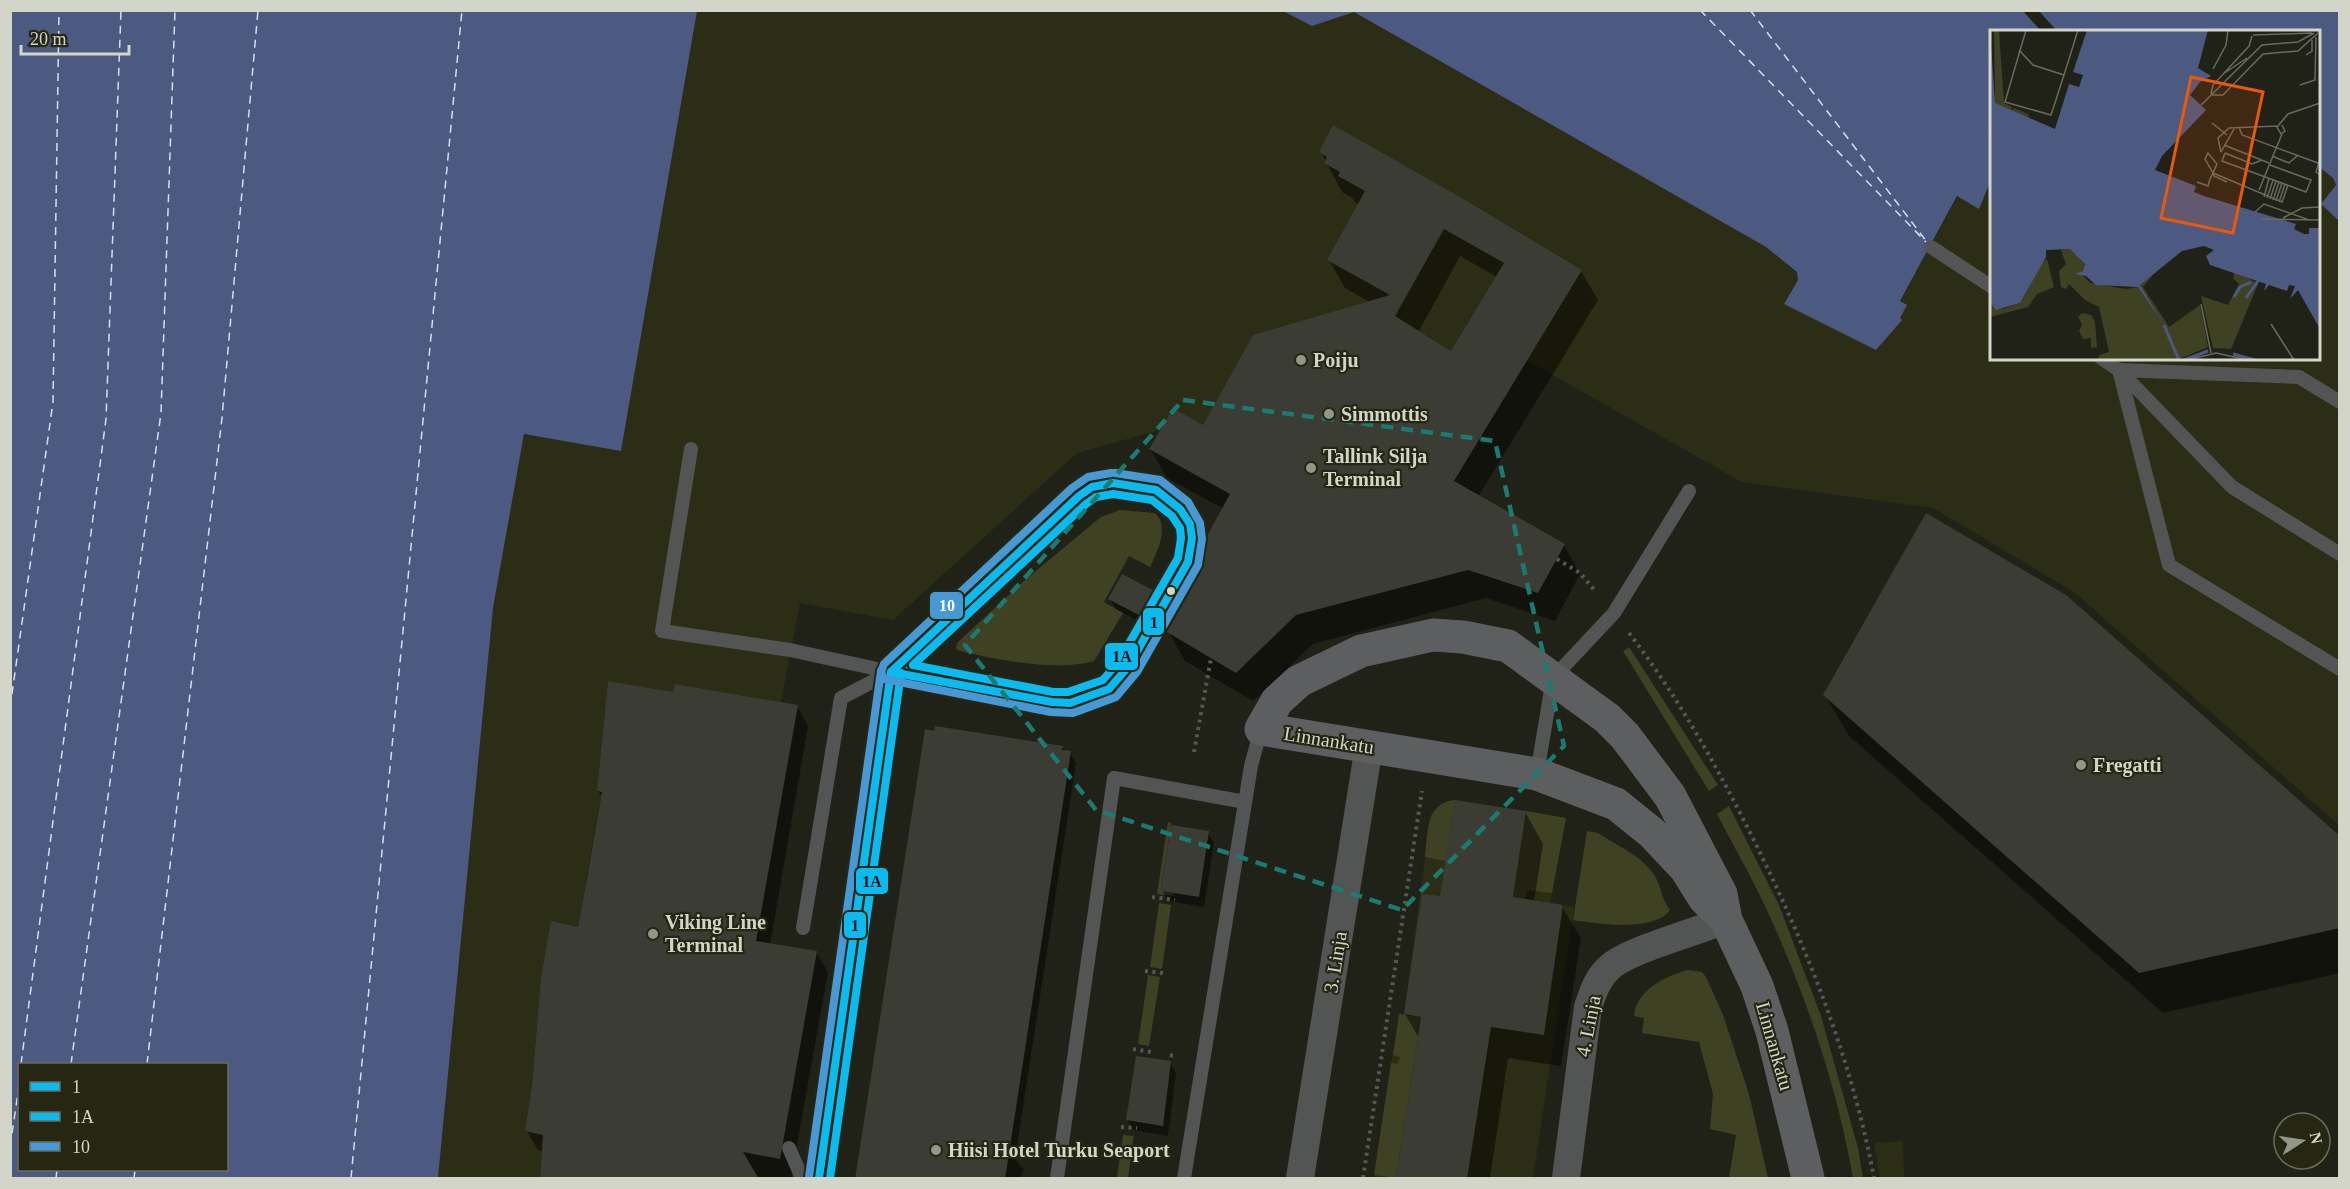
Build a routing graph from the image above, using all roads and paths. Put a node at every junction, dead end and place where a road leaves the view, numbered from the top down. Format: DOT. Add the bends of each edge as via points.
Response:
graph roads {
  1 [pos="1931,247"];
  2 [pos="1990,286"];
  3 [pos="2104,360"];
  4 [pos="2119,370"];
  5 [pos="2340,402"];
  6 [pos="692,449"];
  7 [pos="1689,491"];
  8 [pos="2340,554"];
  9 [pos="1557,559"];
  10 [pos="1614,613"];
  11 [pos="1211,658"];
  12 [pos="2340,669"];
  13 [pos="891,672"];
  14 [pos="1553,678"];
  15 [pos="1261,729"];
  16 [pos="1369,746"];
  17 [pos="1194,752"];
  18 [pos="1537,774"];
  19 [pos="1422,791"];
  20 [pos="1245,802"];
  21 [pos="1152,897"];
  22 [pos="1175,900"];
  23 [pos="1726,920"];
  24 [pos="802,928"];
  25 [pos="1145,970"];
  26 [pos="1162,973"];
  27 [pos="1133,1049"];
  28 [pos="1150,1052"];
  29 [pos="1170,1055"];
  30 [pos="1177,1057"];
  31 [pos="1120,1127"];
  32 [pos="1137,1128"];
  33 [pos="789,1149"];
  34 [pos="802,1179"];
  35 [pos="819,1179"];
  36 [pos="1057,1179"];
  37 [pos="1184,1179"];
  38 [pos="1300,1179"];
  39 [pos="1363,1179"];
  40 [pos="1566,1179"];
  41 [pos="1808,1179"];
  42 [pos="1874,1179"];
  1 -- 2 [label="lane"];
  3 -- 4 [label="lane"];
  4 -- 5 [label="lane" via="2300,377"];
  4 -- 8 [label="lane" via="2232,488"];
  4 -- 12 [label="lane" via="2169,565"];
  6 -- 13 [label="lane" via="662,631 790,650"];
  7 -- 10 [label="lane"];
  9 -- 10 [label="path" via="1580,573"];
  10 -- 14 [label="lane"];
  10 -- 42 [label="path" via="1685,712 1768,867 1842,1052"];
  11 -- 17 [label="path"];
  13 -- 13 [label="street" via="1052,702 1077,701 1109,689 1128,667 1188,562 1190,524 1180,509 1156,490 1113,483 1092,487"];
  13 -- 24 [label="lane" via="841,698"];
  13 -- 35 [label="street"];
  14 -- 15 [label="main road, Linnankatu" via="1508,646 1433,635 1361,651 1299,681 1277,701"];
  14 -- 18 [label="lane"];
  14 -- 23 [label="main road, Linnankatu" via="1608,718 1656,776 1720,894"];
  15 -- 16 [label="main road, Linnankatu"];
  15 -- 20 [label="lane"];
  16 -- 18 [label="main road, Linnankatu"];
  16 -- 38 [label="street, 3. Linja"];
  18 -- 23 [label="main road, Linnankatu" via="1617,804 1686,869 1704,898"];
  19 -- 39 [label="path"];
  20 -- 36 [label="lane" via="1114,778"];
  20 -- 37 [label="lane"];
  21 -- 22 [label="path"];
  23 -- 40 [label="street, 4. Linja" via="1628,957 1610,967 1597,982 1588,1007"];
  23 -- 41 [label="main road, Linnankatu" via="1757,986 1772,1031"];
  25 -- 26 [label="path"];
  27 -- 28 [label="path"];
  29 -- 30 [label="path"];
  31 -- 32 [label="path"];
  33 -- 34 [label="lane"];
}
